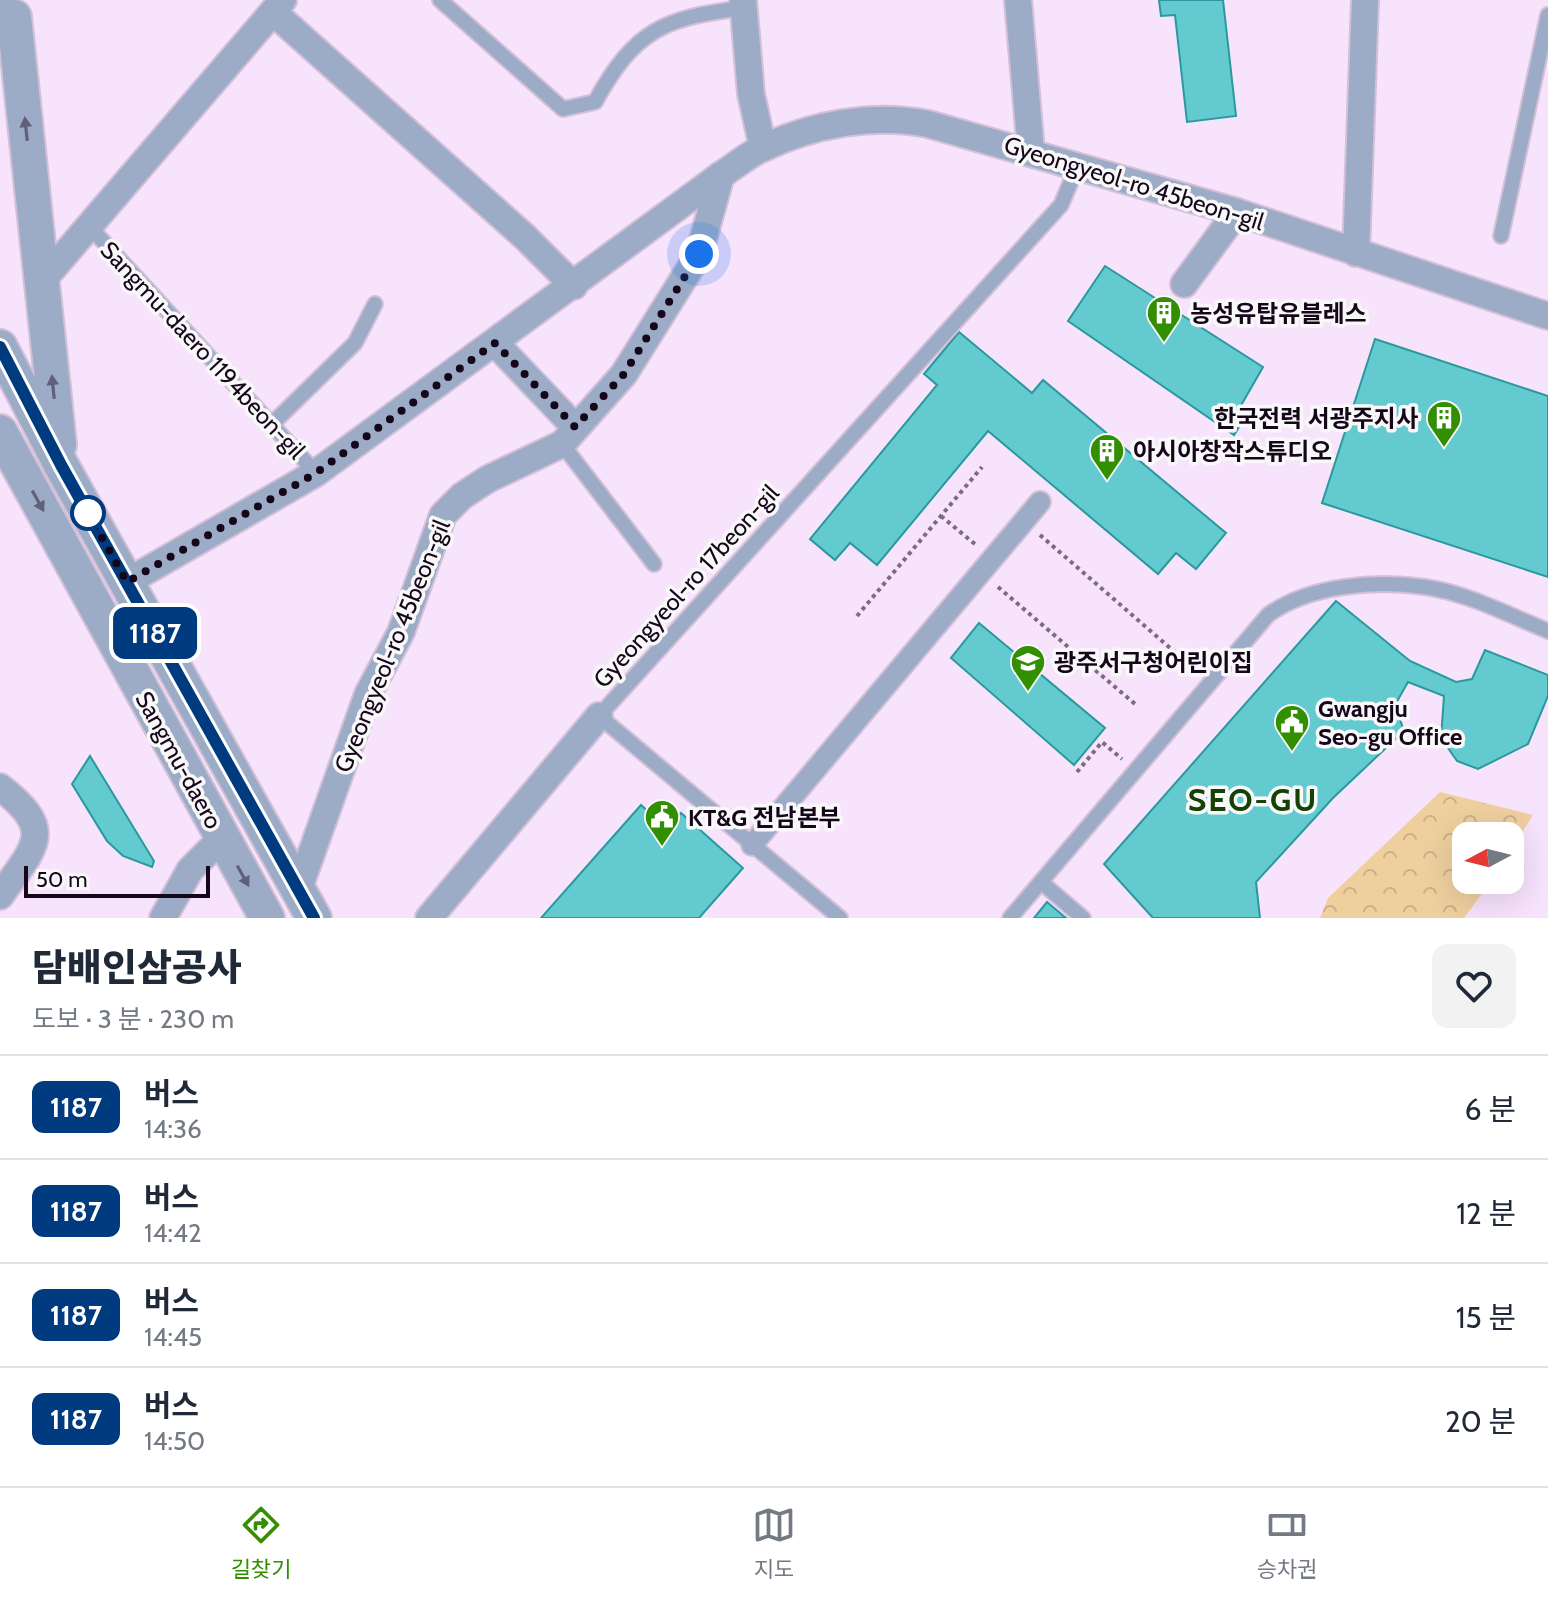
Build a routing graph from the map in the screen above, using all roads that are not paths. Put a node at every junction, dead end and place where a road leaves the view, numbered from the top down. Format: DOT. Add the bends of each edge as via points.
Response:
graph roads {
  1 [pos="440,0"];
  2 [pos="1018,0"];
  3 [pos="1365,0"];
  4 [pos="743,4"];
  5 [pos="278,6"];
  6 [pos="1548,15"];
  7 [pos="10,17"];
  8 [pos="763,148"];
  9 [pos="1031,152"];
  10 [pos="1078,165"];
  11 [pos="721,175"];
  12 [pos="1237,212"];
  13 [pos="89,226"];
  14 [pos="1501,236"];
  15 [pos="1356,253"];
  16 [pos="42,281"];
  17 [pos="1184,284"];
  18 [pos="574,286"];
  19 [pos="375,304"];
  20 [pos="1548,316"];
  21 [pos="495,343"];
  22 [pos="0,347"];
  23 [pos="271,425"];
  24 [pos="568,435"];
  25 [pos="1,436"];
  26 [pos="61,465"];
  27 [pos="316,473"];
  28 [pos="1040,502"];
  29 [pos="654,564"];
  30 [pos="127,582"];
  31 [pos="1548,631"];
  32 [pos="599,716"];
  33 [pos="0,787"];
  34 [pos="222,838"];
  35 [pos="752,845"];
  36 [pos="1041,882"];
  37 [pos="0,896"];
  38 [pos="306,904"];
  39 [pos="163,918"];
  40 [pos="267,918"];
  41 [pos="429,918"];
  42 [pos="840,918"];
  43 [pos="1010,918"];
  44 [pos="1083,918"];
  1 -- 4 [label="lane" via="563,109 595,102 617,62 658,27"];
  2 -- 9 [label="street"];
  3 -- 15 [label="street"];
  4 -- 8 [label="street" via="751,94"];
  5 -- 13 [label="street, Sangmu-daero 1194beon-gil"];
  5 -- 18 [label="street"];
  6 -- 14 [label="lane"];
  16 -- 7 [label="street, one-way"];
  8 -- 9 [label="street, Gyeongyeol-ro 45beon-gil" via="832,126 903,119"];
  8 -- 11 [label="street, Gyeongyeol-ro 45beon-gil"];
  9 -- 10 [label="street, Gyeongyeol-ro 45beon-gil"];
  10 -- 12 [label="street, Gyeongyeol-ro 45beon-gil"];
  10 -- 32 [label="lane, Gyeongyeol-ro 17beon-gil" via="1061,205"];
  11 -- 18 [label="street, Gyeongyeol-ro 45beon-gil"];
  11 -- 24 [label="street, Gyeongyeol-ro 45beon-gil" via="699,254 677,295 624,374"];
  12 -- 15 [label="street, Gyeongyeol-ro 45beon-gil"];
  12 -- 17 [label="street"];
  13 -- 16 [label="street, Sangmu-daero 1194beon-gil"];
  13 -- 23 [label="lane, Sangmu-daero 1194beon-gil"];
  15 -- 20 [label="street, Gyeongyeol-ro 45beon-gil"];
  26 -- 16 [label="street, one-way"];
  18 -- 21 [label="street, Gyeongyeol-ro 45beon-gil"];
  19 -- 23 [label="lane" via="355,343"];
  21 -- 24 [label="street"];
  21 -- 27 [label="street, Gyeongyeol-ro 45beon-gil"];
  22 -- 26 [label="street, Sangmu-daero"];
  23 -- 27 [label="lane, Sangmu-daero 1194beon-gil"];
  24 -- 29 [label="lane"];
  24 -- 38 [label="street, Gyeongyeol-ro 45beon-gil" via="488,479 443,515 401,632 368,694"];
  25 -- 34 [label="street, Sangmu-daero, one-way"];
  26 -- 30 [label="street, Sangmu-daero"];
  27 -- 30 [label="street, Gyeongyeol-ro 45beon-gil"];
  28 -- 35 [label="street"];
  30 -- 38 [label="street, Sangmu-daero"];
  31 -- 36 [label="lane" via="1425,587 1341,588 1288,602 1268,615"];
  32 -- 35 [label="lane, Gyeongyeol-ro 17beon-gil"];
  32 -- 41 [label="street"];
  33 -- 37 [label="street" via="29,809 36,833 32,850"];
  34 -- 39 [label="street" via="190,870"];
  34 -- 40 [label="street, Sangmu-daero, one-way"];
  35 -- 42 [label="lane, Gyeongyeol-ro 17beon-gil"];
  36 -- 43 [label="lane"];
  36 -- 44 [label="lane"];
}
